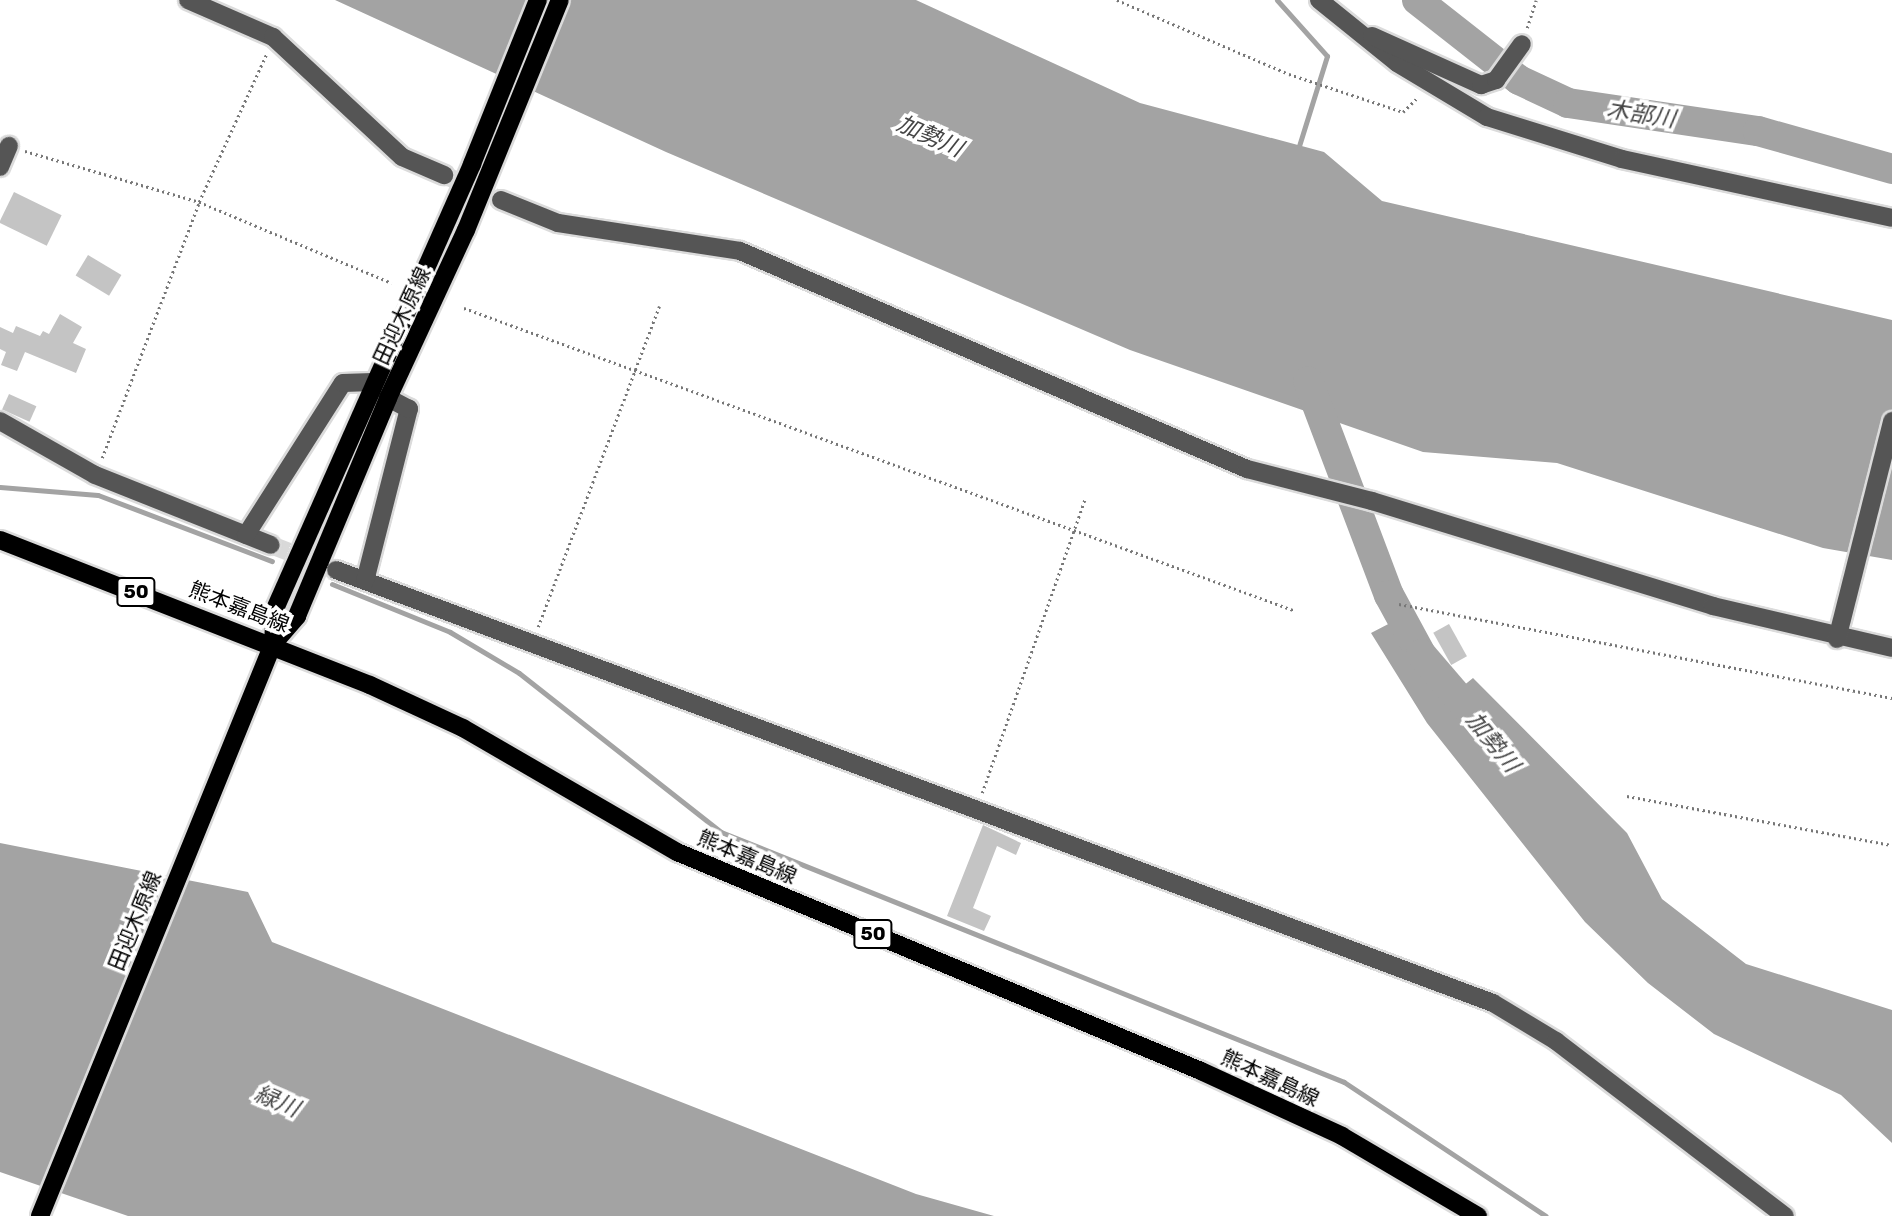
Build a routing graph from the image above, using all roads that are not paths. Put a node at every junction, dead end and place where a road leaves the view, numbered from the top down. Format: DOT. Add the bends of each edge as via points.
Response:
graph roads {
  1 [pos="188,0"];
  2 [pos="537,0"];
  3 [pos="560,0"];
  4 [pos="1320,0"];
  5 [pos="1343,24"];
  6 [pos="1521,44"];
  7 [pos="9,146"];
  8 [pos="0,167"];
  9 [pos="444,175"];
  10 [pos="501,200"];
  11 [pos="1892,218"];
  12 [pos="373,382"];
  13 [pos="388,398"];
  14 [pos="0,421"];
  15 [pos="1892,421"];
  16 [pos="246,535"];
  17 [pos="0,540"];
  18 [pos="271,545"];
  19 [pos="336,570"];
  20 [pos="365,581"];
  21 [pos="1837,639"];
  22 [pos="273,644"];
  23 [pos="1892,648"];
  24 [pos="40,1216"];
  25 [pos="1478,1216"];
  26 [pos="1785,1216"];
  1 -- 9 [label="street" via="273,37 402,157"];
  2 -- 12 [label="main road, 田迎木原線" via="480,143"];
  3 -- 13 [label="main road, 田迎木原線" via="499,151"];
  4 -- 5 [label="street"];
  5 -- 6 [label="street" via="1481,85 1496,80"];
  5 -- 11 [label="street" via="1487,117 1622,159"];
  7 -- 8 [label="street"];
  10 -- 21 [label="street" via="558,223 740,251 1247,469 1372,501 1556,560"];
  12 -- 16 [label="street" via="343,383"];
  12 -- 22 [label="main road, 田迎木原線" via="275,608"];
  13 -- 20 [label="street" via="409,409"];
  13 -- 22 [label="main road, 田迎木原線" via="297,616"];
  14 -- 16 [label="street" via="95,475"];
  15 -- 21 [label="street"];
  16 -- 18 [label="street"];
  17 -- 22 [label="main road, 熊本嘉島線 / 50"];
  19 -- 20 [label="street"];
  20 -- 26 [label="street" via="1493,1003 1556,1041"];
  21 -- 23 [label="street"];
  22 -- 24 [label="main road, 田迎木原線"];
  22 -- 25 [label="main road, 熊本嘉島線 / 50" via="463,728 677,852 1201,1071 1342,1136"];
}
